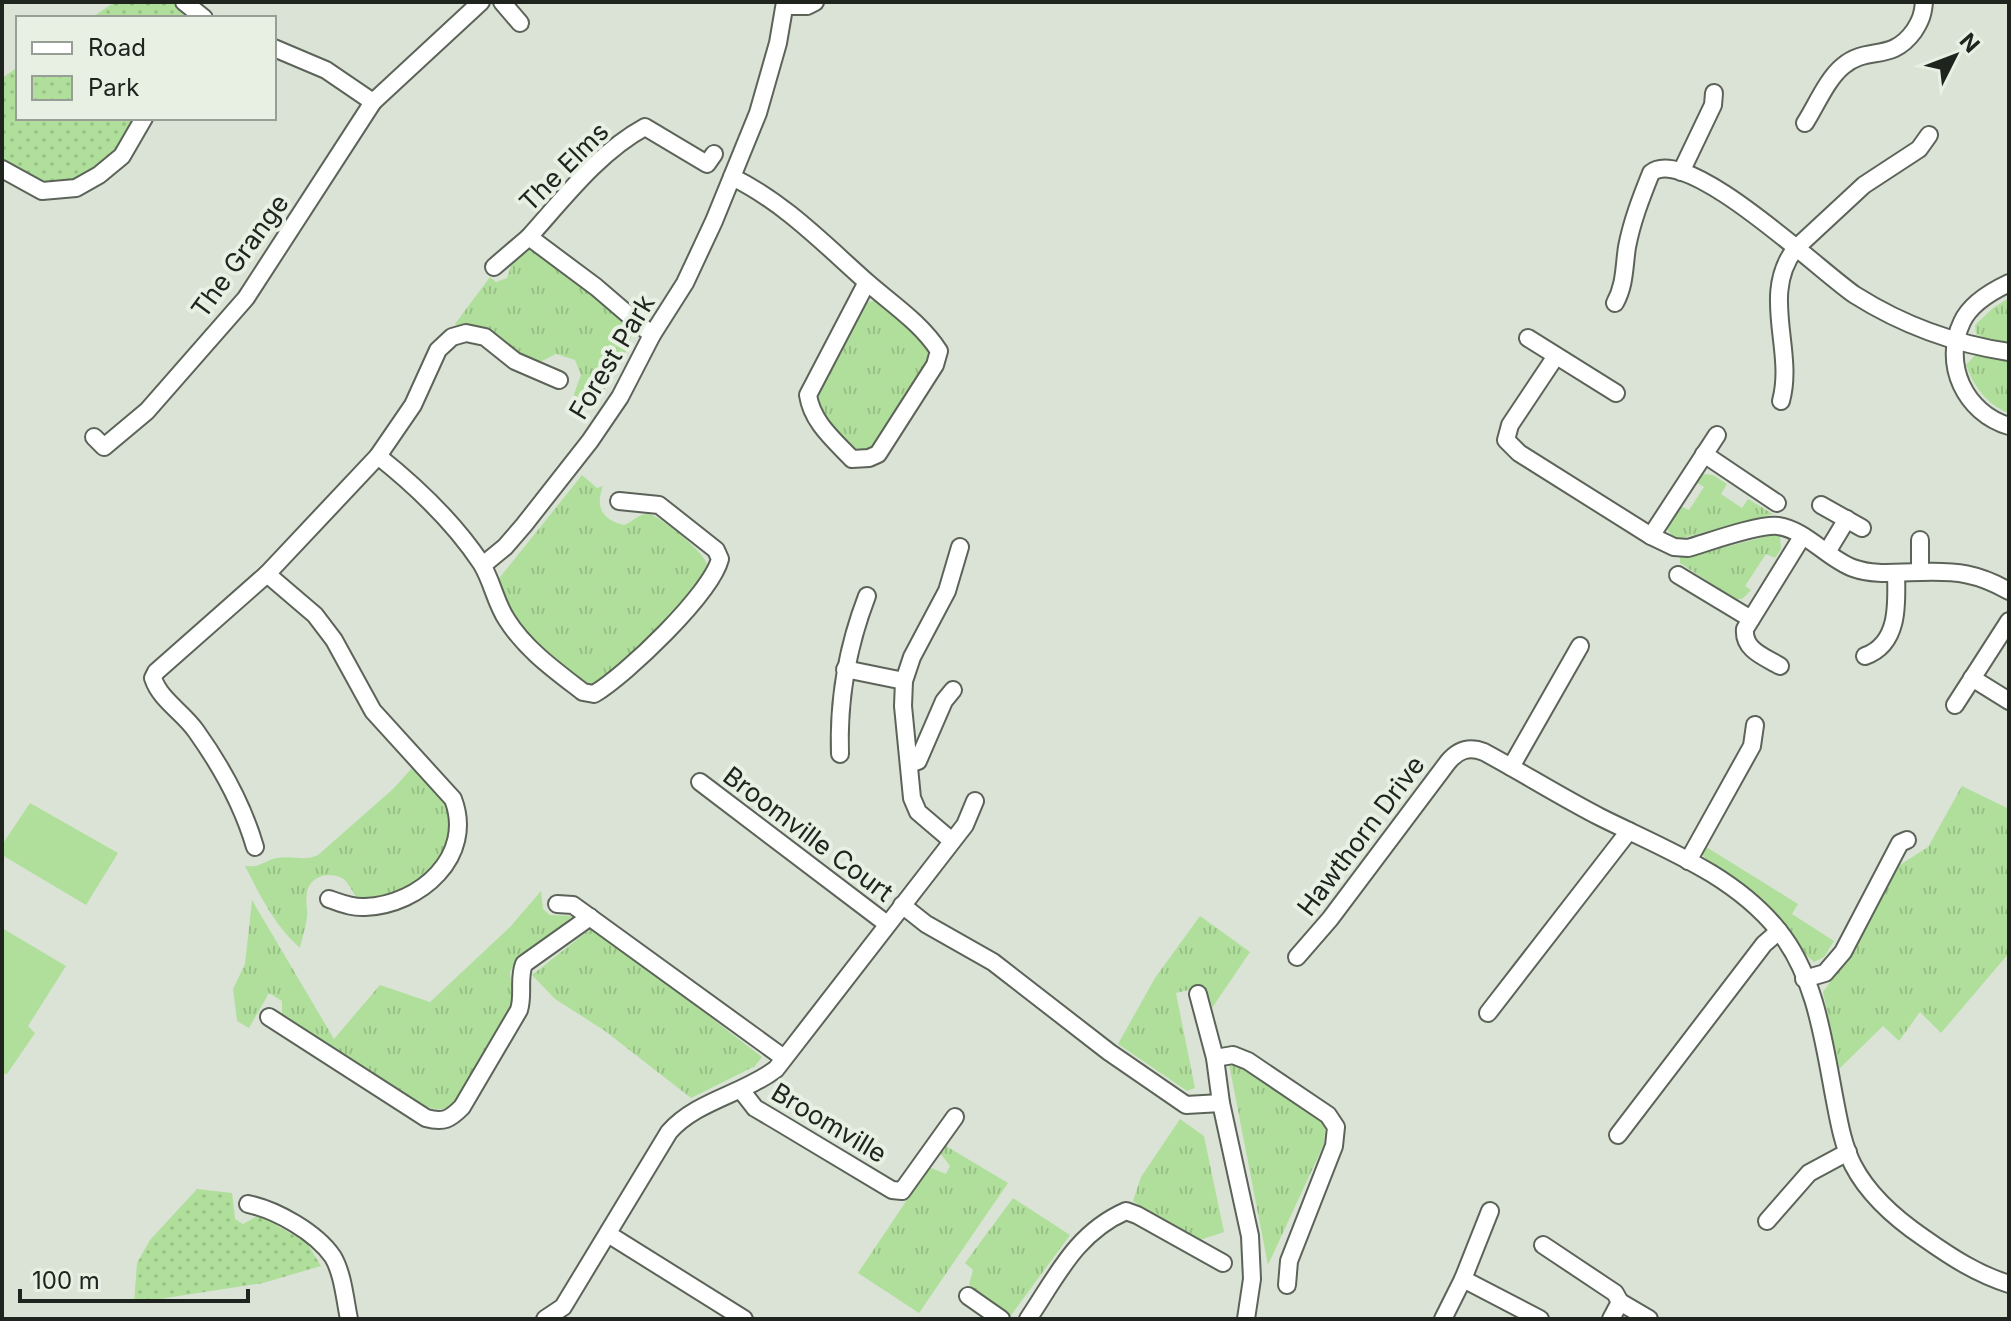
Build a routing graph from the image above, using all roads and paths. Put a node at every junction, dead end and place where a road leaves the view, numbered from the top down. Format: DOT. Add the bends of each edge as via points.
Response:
graph roads {
  1 [pos="184,2"];
  2 [pos="481,2"];
  3 [pos="502,2"];
  4 [pos="815,2"];
  5 [pos="1924,2"];
  6 [pos="785,4"];
  7 [pos="200,16"];
  8 [pos="520,23"];
  9 [pos="276,49"];
  10 [pos="1714,93"];
  11 [pos="373,102"];
  12 [pos="143,120"];
  13 [pos="1805,123"];
  14 [pos="1929,135"];
  15 [pos="714,154"];
  16 [pos="2,169"];
  17 [pos="1681,172"];
  18 [pos="732,177"];
  19 [pos="529,237"];
  20 [pos="1795,249"];
  21 [pos="494,267"];
  22 [pos="867,282"];
  23 [pos="2009,283"];
  24 [pos="1615,303"];
  25 [pos="652,335"];
  26 [pos="1528,338"];
  27 [pos="1957,341"];
  28 [pos="2009,352"];
  29 [pos="1556,356"];
  30 [pos="559,380"];
  31 [pos="1616,393"];
  32 [pos="1781,401"];
  33 [pos="2009,426"];
  34 [pos="1717,435"];
  35 [pos="94,437"];
  36 [pos="1704,454"];
  37 [pos="378,456"];
  38 [pos="619,501"];
  39 [pos="1777,503"];
  40 [pos="1821,505"];
  41 [pos="1651,536"];
  42 [pos="1802,537"];
  43 [pos="1920,540"];
  44 [pos="960,547"];
  45 [pos="1827,552"];
  46 [pos="483,565"];
  47 [pos="1920,572"];
  48 [pos="267,574"];
  49 [pos="1896,574"];
  50 [pos="1678,575"];
  51 [pos="2009,591"];
  52 [pos="867,596"];
  53 [pos="1751,619"];
  54 [pos="2009,621"];
  55 [pos="1580,646"];
  56 [pos="1865,656"];
  57 [pos="1780,666"];
  58 [pos="845,669"];
  59 [pos="1972,678"];
  60 [pos="904,681"];
  61 [pos="953,690"];
  62 [pos="2009,701"];
  63 [pos="1955,705"];
  64 [pos="1755,725"];
  65 [pos="840,754"];
  66 [pos="909,764"];
  67 [pos="1511,767"];
  68 [pos="700,782"];
  69 [pos="975,801"];
  70 [pos="1629,831"];
  71 [pos="1907,840"];
  72 [pos="952,841"];
  73 [pos="255,847"];
  74 [pos="1688,861"];
  75 [pos="329,899"];
  76 [pos="557,904"];
  77 [pos="902,905"];
  78 [pos="590,917"];
  79 [pos="887,924"];
  80 [pos="1779,931"];
  81 [pos="1297,957"];
  82 [pos="1804,979"];
  83 [pos="1198,994"];
  84 [pos="1488,1013"];
  85 [pos="269,1017"];
  86 [pos="784,1058"];
  87 [pos="1215,1058"];
  88 [pos="741,1090"];
  89 [pos="1221,1103"];
  90 [pos="955,1117"];
  91 [pos="1618,1135"];
  92 [pos="1848,1152"];
  93 [pos="248,1204"];
  94 [pos="1490,1211"];
  95 [pos="1767,1221"];
  96 [pos="608,1234"];
  97 [pos="1543,1245"];
  98 [pos="1223,1263"];
  99 [pos="1463,1279"];
  100 [pos="2009,1284"];
  101 [pos="1287,1285"];
  102 [pos="968,1296"];
  103 [pos="1620,1302"];
  104 [pos="349,1319"];
  105 [pos="545,1319"];
  106 [pos="744,1319"];
  107 [pos="1001,1319"];
  108 [pos="1028,1319"];
  109 [pos="1246,1319"];
  110 [pos="1443,1319"];
  111 [pos="1540,1319"];
  112 [pos="1611,1319"];
  113 [pos="1649,1319"];
  1 -- 7 [label="street"];
  2 -- 11 [label="street, The Grange"];
  3 -- 8 [label="street"];
  4 -- 6 [label="street"];
  5 -- 13 [label="street" via="1923,17 1908,39 1898,48 1842,66"];
  6 -- 18 [label="street, Forest Park" via="768,82"];
  9 -- 11 [label="street" via="326,70"];
  10 -- 17 [label="street"];
  11 -- 35 [label="street, The Grange" via="246,298 147,411 104,447"];
  12 -- 16 [label="street" via="122,156 76,188 42,191"];
  14 -- 20 [label="street" via="1919,149 1864,185"];
  15 -- 19 [label="street, The Elms" via="707,164 645,127 595,166"];
  17 -- 20 [label="street" via="1752,211"];
  17 -- 24 [label="street" via="1651,173 1638,204 1623,290"];
  18 -- 22 [label="street" via="802,224"];
  18 -- 25 [label="street, Forest Park" via="685,283"];
  19 -- 21 [label="street, The Elms"];
  19 -- 25 [label="street, The Elms"];
  20 -- 27 [label="street" via="1854,295"];
  20 -- 32 [label="street" via="1786,260 1778,299 1785,386"];
  22 -- 22 [label="street" via="808,395 810,410 852,459 878,454 939,351"];
  23 -- 27 [label="street" via="1972,308"];
  25 -- 46 [label="street, Forest Park" via="590,441 515,536"];
  26 -- 29 [label="street"];
  27 -- 28 [label="street"];
  27 -- 33 [label="street" via="1954,360 1963,390 1984,414"];
  29 -- 31 [label="street"];
  29 -- 41 [label="street" via="1510,425 1506,440"];
  30 -- 37 [label="street" via="515,361 485,337 452,337 438,350 413,405"];
  34 -- 36 [label="street"];
  36 -- 39 [label="street"];
  36 -- 41 [label="street"];
  37 -- 46 [label="street" via="445,516"];
  37 -- 48 [label="street"];
  38 -- 46 [label="street" via="659,505 716,550 720,559 669,630 594,694 558,673 518,635"];
  40 -- 45 [label="street" via="1854,524"];
  41 -- 42 [label="street" via="1688,548 1778,526"];
  42 -- 45 [label="street"];
  42 -- 53 [label="street"];
  43 -- 47 [label="street"];
  44 -- 60 [label="street" via="947,591"];
  45 -- 49 [label="street" via="1852,568"];
  47 -- 49 [label="street"];
  47 -- 51 [label="street" via="1983,577"];
  48 -- 73 [label="street" via="153,678 213,758 242,807"];
  48 -- 75 [label="street" via="315,615 373,711 453,799 459,815 454,853 417,891 369,907"];
  49 -- 56 [label="street" via="1891,632 1884,644"];
  50 -- 53 [label="street"];
  52 -- 58 [label="street"];
  53 -- 57 [label="street" via="1745,629 1747,643"];
  54 -- 59 [label="street"];
  55 -- 67 [label="street"];
  58 -- 60 [label="street"];
  58 -- 65 [label="street"];
  59 -- 62 [label="street"];
  59 -- 63 [label="street"];
  60 -- 66 [label="street"];
  61 -- 66 [label="street" via="918,761"];
  64 -- 74 [label="street" via="1752,746"];
  66 -- 72 [label="street" via="918,812"];
  67 -- 70 [label="street, Hawthorn Drive"];
  67 -- 81 [label="street, Hawthorn Drive" via="1474,748 1454,755"];
  68 -- 79 [label="street, Broomville Court"];
  69 -- 72 [label="street, Broomville"];
  70 -- 74 [label="street, Hawthorn Drive"];
  70 -- 84 [label="street"];
  71 -- 82 [label="street" via="1900,843 1843,952 1825,973"];
  72 -- 77 [label="street, Broomville"];
  74 -- 80 [label="street, Hawthorn Drive" via="1746,899"];
  76 -- 78 [label="street" via="573,905"];
  77 -- 79 [label="street, Broomville"];
  77 -- 89 [label="street" via="993,962 1186,1105"];
  78 -- 85 [label="street" via="524,964 519,1010 462,1107 440,1122"];
  78 -- 86 [label="street"];
  79 -- 86 [label="street, Broomville"];
  80 -- 82 [label="street, Hawthorn Drive"];
  80 -- 91 [label="street"];
  82 -- 92 [label="street, Hawthorn Drive" via="1817,1010"];
  83 -- 87 [label="street"];
  86 -- 88 [label="street, Broomville" via="766,1077"];
  87 -- 89 [label="street"];
  87 -- 101 [label="street" via="1233,1055 1248,1061 1328,1115 1336,1127 1334,1146 1289,1261"];
  88 -- 90 [label="street, Broomville" via="755,1108 892,1190 902,1191 909,1184"];
  88 -- 96 [label="street, Broomville" via="677,1123"];
  89 -- 109 [label="street" via="1250,1236 1252,1279"];
  92 -- 95 [label="street" via="1809,1173"];
  92 -- 100 [label="street, Hawthorn Drive" via="1890,1213 1957,1261"];
  93 -- 104 [label="street" via="265,1208 320,1243 337,1267"];
  94 -- 99 [label="street"];
  96 -- 105 [label="street, Broomville" via="563,1307"];
  96 -- 106 [label="street"];
  97 -- 103 [label="street" via="1615,1293"];
  98 -- 108 [label="street" via="1126,1211 1104,1221 1080,1242"];
  99 -- 110 [label="street"];
  99 -- 111 [label="street"];
  102 -- 107 [label="street"];
  103 -- 112 [label="street"];
  103 -- 113 [label="street"];
}
